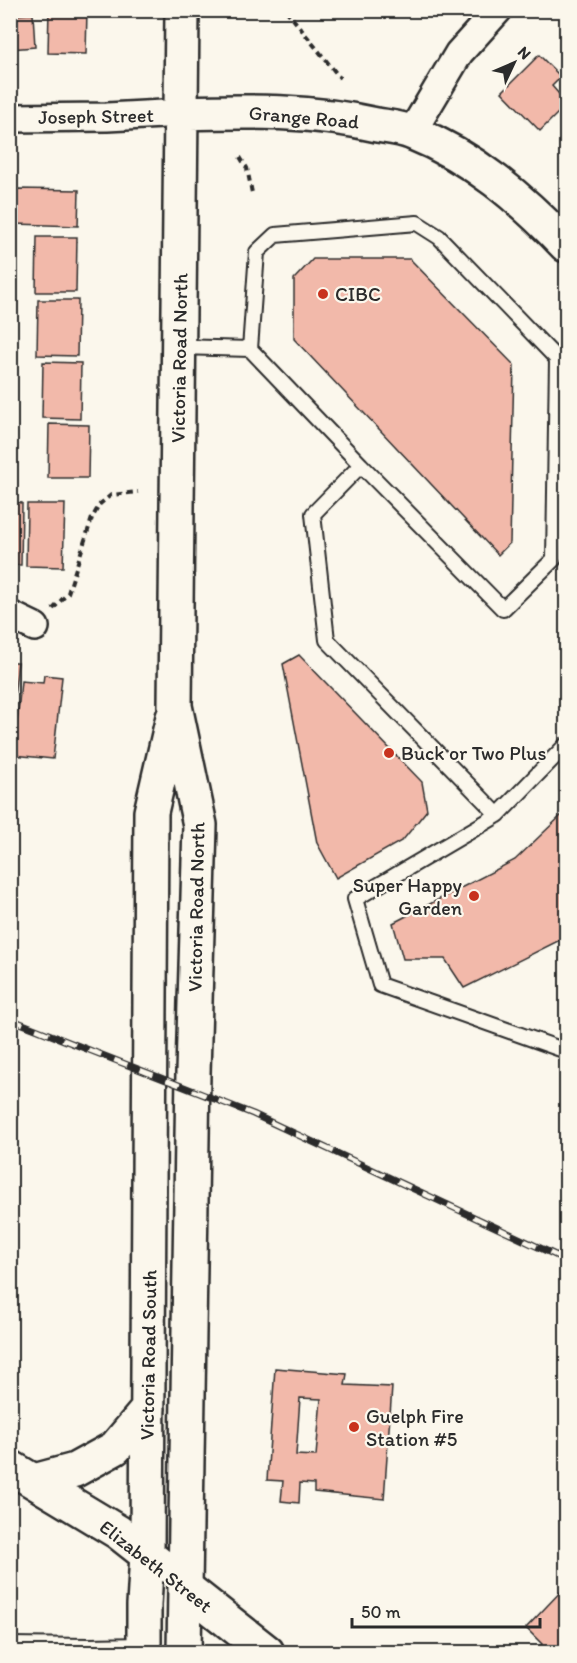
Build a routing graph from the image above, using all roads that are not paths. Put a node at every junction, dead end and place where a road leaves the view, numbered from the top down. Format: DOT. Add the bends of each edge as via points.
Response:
graph roads {
  1 [pos="182,10"];
  2 [pos="498,10"];
  3 [pos="182,113"];
  4 [pos="10,117"];
  5 [pos="412,132"];
  6 [pos="567,245"];
  7 [pos="179,347"];
  8 [pos="250,349"];
  9 [pos="562,354"];
  10 [pos="555,464"];
  11 [pos="361,465"];
  12 [pos="567,475"];
  13 [pos="10,615"];
  14 [pos="35,627"];
  15 [pos="176,706"];
  16 [pos="567,745"];
  17 [pos="498,815"];
  18 [pos="567,1051"];
  19 [pos="150,1057"];
  20 [pos="193,1073"];
  21 [pos="147,1409"];
  22 [pos="22,1474"];
  23 [pos="147,1554"];
  24 [pos="186,1588"];
  25 [pos="10,1645"];
  26 [pos="144,1649"];
  27 [pos="89,1650"];
  28 [pos="184,1653"];
  29 [pos="267,1653"];
  1 -- 3 [label="main road, Victoria Road North"];
  2 -- 5 [label="street" via="459,53"];
  3 -- 4 [label="street, Joseph Street"];
  3 -- 5 [label="main road, Grange Road" via="256,111 338,116"];
  3 -- 7 [label="main road, Victoria Road North"];
  5 -- 6 [label="main road, Grange Road" via="478,167 535,212"];
  7 -- 8 [label="lane"];
  7 -- 15 [label="main road, Victoria Road North"];
  8 -- 9 [label="lane" via="257,252 275,234 417,223 439,237"];
  8 -- 11 [label="lane"];
  9 -- 10 [label="lane"];
  10 -- 11 [label="lane" via="554,559 502,609"];
  10 -- 12 [label="lane"];
  11 -- 17 [label="lane" via="313,514 327,640"];
  13 -- 14 [label="street"];
  15 -- 19 [label="main road, Victoria Road North" via="151,812"];
  15 -- 20 [label="main road, Victoria Road North" via="200,825"];
  16 -- 17 [label="lane"];
  17 -- 18 [label="lane" via="355,898 380,985"];
  19 -- 21 [label="main road, Victoria Road South"];
  20 -- 24 [label="main road, Victoria Road South"];
  21 -- 22 [label="main road" via="115,1448 75,1470"];
  21 -- 23 [label="main road, Victoria Road South"];
  22 -- 23 [label="main road, Elizabeth Street"];
  23 -- 24 [label="main road, Elizabeth Street"];
  23 -- 26 [label="main road, Victoria Road South"];
  24 -- 28 [label="main road, Victoria Road South"];
  24 -- 29 [label="main road, Elizabeth Street"];
  25 -- 27 [label="lane"];
  26 -- 27 [label="lane"];
}
